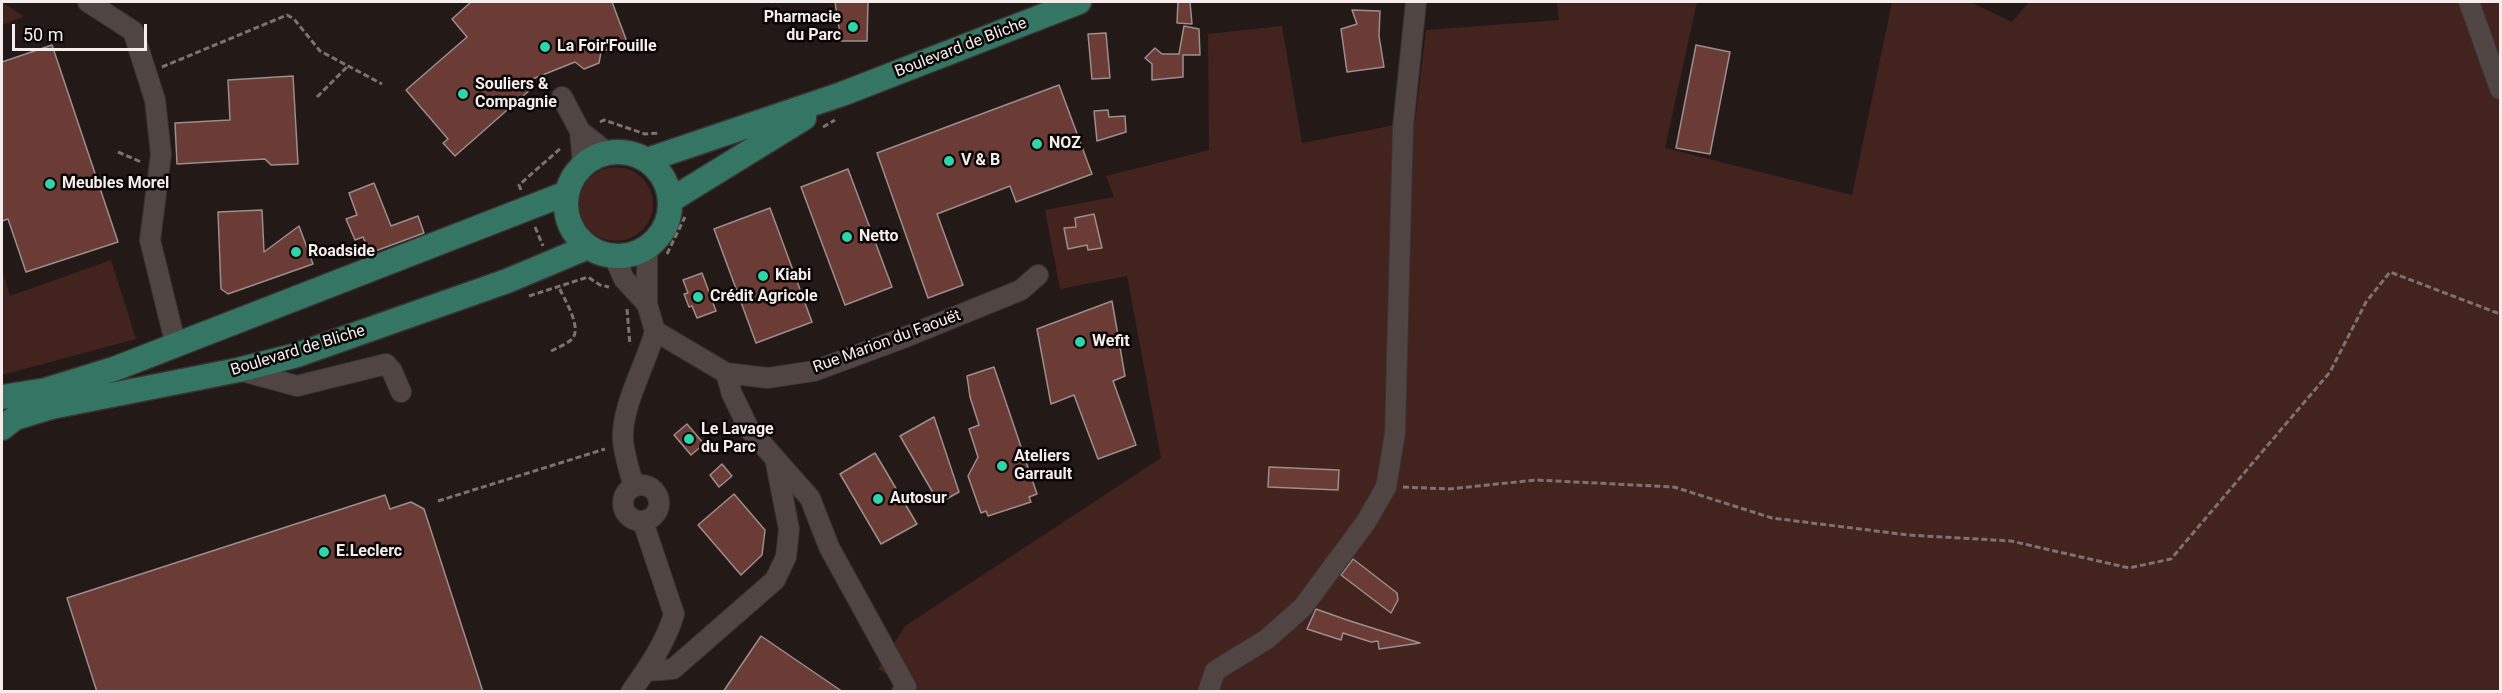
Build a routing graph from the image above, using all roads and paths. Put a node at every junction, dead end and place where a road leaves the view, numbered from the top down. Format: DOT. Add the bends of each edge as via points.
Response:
graph roads {
  1 [pos="88,2"];
  2 [pos="1079,2"];
  3 [pos="1416,2"];
  4 [pos="2469,2"];
  5 [pos="348,66"];
  6 [pos="147,73"];
  7 [pos="382,84"];
  8 [pos="2500,89"];
  9 [pos="317,97"];
  10 [pos="562,97"];
  11 [pos="841,105"];
  12 [pos="819,129"];
  13 [pos="580,131"];
  14 [pos="685,148"];
  15 [pos="118,152"];
  16 [pos="608,153"];
  17 [pos="647,160"];
  18 [pos="584,165"];
  19 [pos="159,170"];
  20 [pos="567,193"];
  21 [pos="678,208"];
  22 [pos="528,209"];
  23 [pos="588,247"];
  24 [pos="657,251"];
  25 [pos="614,257"];
  26 [pos="550,263"];
  27 [pos="1038,275"];
  28 [pos="623,302"];
  29 [pos="647,304"];
  30 [pos="2500,314"];
  31 [pos="655,331"];
  32 [pos="176,346"];
  33 [pos="630,348"];
  34 [pos="551,351"];
  35 [pos="238,370"];
  36 [pos="726,373"];
  37 [pos="401,392"];
  38 [pos="2,397"];
  39 [pos="2,428"];
  40 [pos="607,448"];
  41 [pos="776,463"];
  42 [pos="634,487"];
  43 [pos="1386,487"];
  44 [pos="438,501"];
  45 [pos="643,522"];
  46 [pos="646,671"];
  47 [pos="631,692"];
  48 [pos="902,692"];
  49 [pos="1208,692"];
  1 -- 6 [label="street" via="133,31"];
  2 -- 11 [label="main road, Boulevard de Bliche"];
  3 -- 43 [label="street" via="1403,127 1395,433"];
  4 -- 8 [label="street"];
  5 -- 6 [label="path" via="320,51 287,15"];
  5 -- 7 [label="path"];
  5 -- 9 [label="path"];
  6 -- 19 [label="street" via="155,100"];
  10 -- 13 [label="street"];
  11 -- 12 [label="path"];
  11 -- 14 [label="main road, Boulevard de Bliche"];
  11 -- 21 [label="main road, Boulevard de Bliche"];
  13 -- 14 [label="path" via="604,120 645,134 679,132"];
  13 -- 16 [label="street"];
  13 -- 18 [label="street"];
  13 -- 22 [label="path" via="519,185"];
  14 -- 17 [label="main road, Boulevard de Bliche"];
  15 -- 19 [label="path"];
  16 -- 17 [label="main road" via="634,154"];
  16 -- 18 [label="main road"];
  17 -- 21 [label="main road" via="663,178"];
  18 -- 20 [label="main road"];
  19 -- 32 [label="street" via="150,240"];
  20 -- 22 [label="main road"];
  20 -- 23 [label="main road" via="569,223"];
  21 -- 24 [label="path"];
  21 -- 24 [label="main road"];
  22 -- 26 [label="path"];
  22 -- 32 [label="main road"];
  23 -- 25 [label="main road"];
  23 -- 26 [label="main road, Boulevard de Bliche"];
  24 -- 25 [label="main road"];
  24 -- 29 [label="street"];
  25 -- 29 [label="street" via="624,279"];
  26 -- 34 [label="path" via="575,325 572,339"];
  26 -- 35 [label="main road, Boulevard de Bliche" via="319,347"];
  27 -- 36 [label="street, Rue Marion du Faouët" via="1020,290 814,371 768,378"];
  28 -- 33 [label="path"];
  29 -- 31 [label="street"];
  30 -- 43 [label="path" via="2390,272 2366,302 2330,372 2171,559 2129,567 2012,541 1908,535 1772,518 1674,487 1536,480 1449,489"];
  31 -- 36 [label="street, Rue Marion du Faouët"];
  31 -- 42 [label="street" via="626,411 623,440"];
  32 -- 38 [label="main road" via="46,390"];
  35 -- 37 [label="street" via="297,386 386,364"];
  35 -- 39 [label="main road, Boulevard de Bliche" via="51,407 15,418"];
  36 -- 41 [label="street" via="749,429"];
  40 -- 44 [label="path"];
  41 -- 46 [label="street" via="789,529 786,557 775,580 673,669"];
  41 -- 48 [label="street" via="810,498 829,547 906,687"];
  42 -- 45 [label="street" via="624,496 624,510 631,519"];
  42 -- 45 [label="street" via="649,487 659,499 656,514"];
  43 -- 49 [label="street" via="1366,522 1303,607 1268,639 1215,670"];
  45 -- 46 [label="street" via="674,614"];
  46 -- 47 [label="street"];
}
